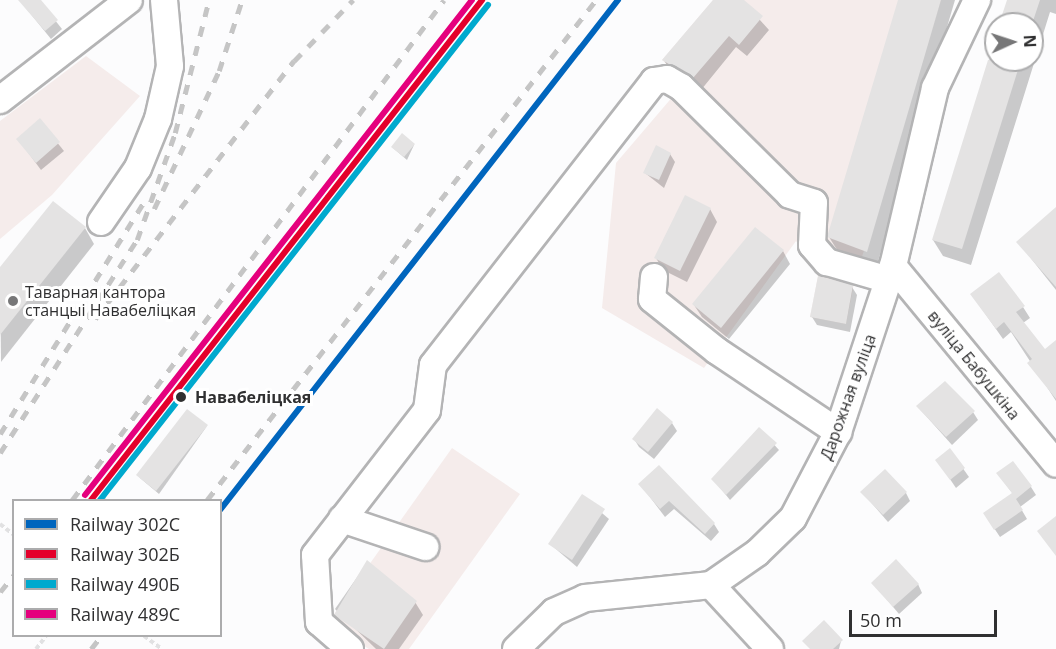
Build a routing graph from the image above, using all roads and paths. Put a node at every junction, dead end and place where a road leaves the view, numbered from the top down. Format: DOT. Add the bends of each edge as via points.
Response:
graph roads {
  1 [pos="129,0"];
  2 [pos="164,0"];
  3 [pos="977,0"];
  4 [pos="0,100"];
  5 [pos="101,222"];
  6 [pos="891,273"];
  7 [pos="654,277"];
  8 [pos="838,432"];
  9 [pos="1056,464"];
  10 [pos="102,496"];
  11 [pos="106,499"];
  12 [pos="342,519"];
  13 [pos="0,524"];
  14 [pos="12,533"];
  15 [pos="425,547"];
  16 [pos="711,585"];
  17 [pos="45,637"];
  18 [pos="145,637"];
  19 [pos="36,649"];
  20 [pos="162,649"];
  21 [pos="350,649"];
  22 [pos="516,649"];
  23 [pos="770,649"];
  1 -- 4 [label="street"];
  2 -- 5 [label="street" via="170,66 158,119 138,168"];
  3 -- 6 [label="street, Дарожная вуліца" via="935,88"];
  6 -- 8 [label="street, Дарожная вуліца"];
  6 -- 9 [label="street, вуліца Бабушкіна"];
  6 -- 12 [label="street" via="826,262 812,245 814,203 790,195 681,87 667,79 654,81 433,365 427,410"];
  7 -- 8 [label="street" via="652,299 717,351"];
  8 -- 16 [label="street, Дарожная вуліца" via="793,518 757,553"];
  10 -- 11 [label="path"];
  12 -- 15 [label="street"];
  12 -- 21 [label="street" via="315,555 313,581 320,622"];
  13 -- 14 [label="path"];
  16 -- 22 [label="street, Дарожная вуліца" via="585,598 554,612"];
  16 -- 23 [label="street"];
  17 -- 19 [label="path"];
  18 -- 20 [label="path"];
}
